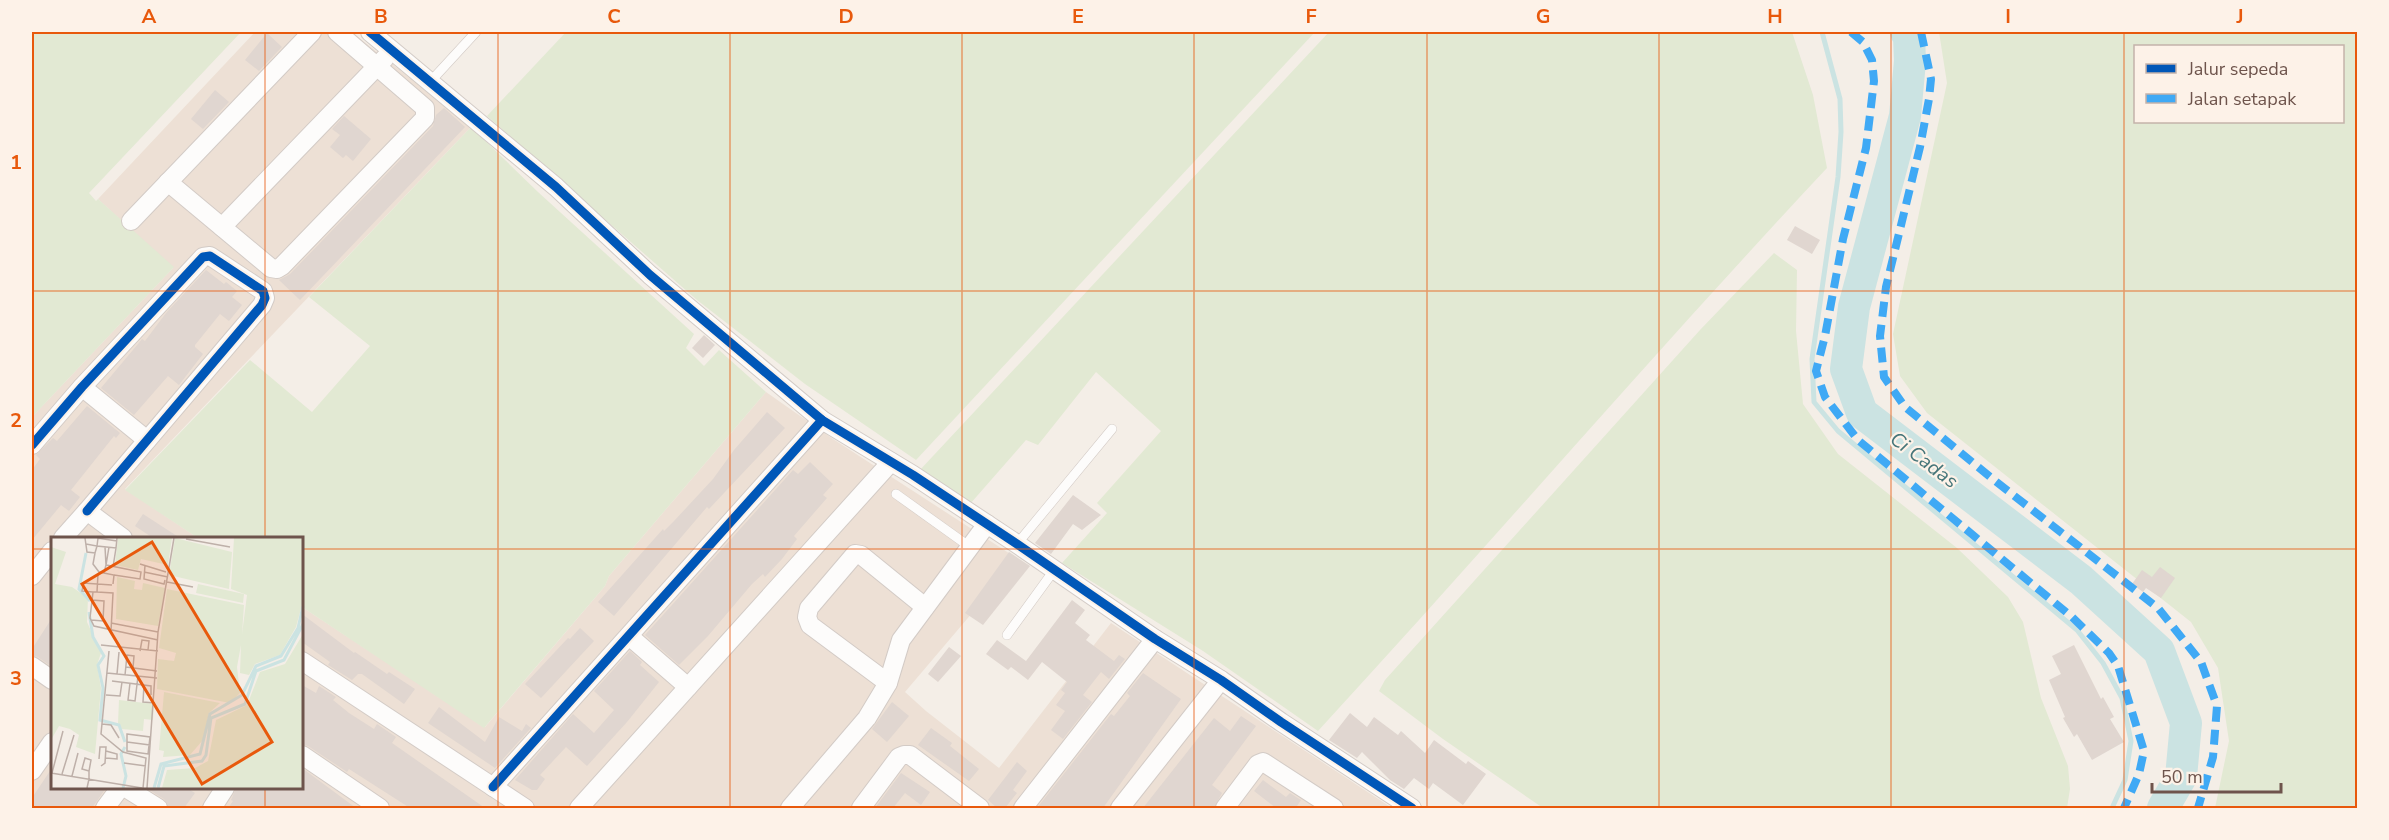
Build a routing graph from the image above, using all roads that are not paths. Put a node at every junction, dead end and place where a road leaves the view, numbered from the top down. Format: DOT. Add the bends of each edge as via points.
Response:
graph roads {
  1 [pos="312,32"];
  2 [pos="337,32"];
  3 [pos="370,32"];
  4 [pos="476,32"];
  5 [pos="392,50"];
  6 [pos="377,67"];
  7 [pos="430,82"];
  8 [pos="168,182"];
  9 [pos="131,221"];
  10 [pos="222,227"];
  11 [pos="82,387"];
  12 [pos="822,420"];
  13 [pos="1112,429"];
  14 [pos="147,440"];
  15 [pos="32,446"];
  16 [pos="891,462"];
  17 [pos="896,494"];
  18 [pos="87,511"];
  19 [pos="987,525"];
  20 [pos="64,537"];
  21 [pos="122,537"];
  22 [pos="1017,544"];
  23 [pos="970,547"];
  24 [pos="51,552"];
  25 [pos="1055,569"];
  26 [pos="32,576"];
  27 [pos="926,607"];
  28 [pos="1007,635"];
  29 [pos="629,636"];
  30 [pos="1155,639"];
  31 [pos="303,662"];
  32 [pos="32,666"];
  33 [pos="51,679"];
  34 [pos="1221,680"];
  35 [pos="888,683"];
  36 [pos="688,687"];
  37 [pos="51,743"];
  38 [pos="303,756"];
  39 [pos="32,771"];
  40 [pos="493,787"];
  41 [pos="119,789"];
  42 [pos="128,789"];
  43 [pos="224,789"];
  44 [pos="105,808"];
  45 [pos="158,808"];
  46 [pos="212,808"];
  47 [pos="381,808"];
  48 [pos="525,808"];
  49 [pos="579,808"];
  50 [pos="790,808"];
  51 [pos="861,808"];
  52 [pos="980,808"];
  53 [pos="1023,808"];
  54 [pos="1120,808"];
  55 [pos="1225,808"];
  56 [pos="1334,808"];
  57 [pos="1412,808"];
  1 -- 8 [label="street"];
  2 -- 6 [label="street"];
  3 -- 5 [label="street"];
  4 -- 7 [label="lane"];
  5 -- 6 [label="street"];
  5 -- 7 [label="street"];
  6 -- 10 [label="street"];
  6 -- 10 [label="street" via="425,108 425,118 282,266 272,268"];
  7 -- 12 [label="street"];
  8 -- 9 [label="street"];
  8 -- 10 [label="street"];
  11 -- 14 [label="street"];
  11 -- 14 [label="street" via="203,257 210,256 263,291 262,305"];
  11 -- 15 [label="street"];
  12 -- 16 [label="street"];
  12 -- 29 [label="street"];
  13 -- 22 [label="lane"];
  14 -- 18 [label="street"];
  16 -- 19 [label="street"];
  16 -- 36 [label="street"];
  17 -- 23 [label="lane"];
  18 -- 20 [label="street"];
  18 -- 21 [label="street"];
  19 -- 22 [label="street"];
  19 -- 23 [label="street"];
  22 -- 25 [label="street"];
  23 -- 27 [label="street"];
  24 -- 26 [label="street"];
  25 -- 28 [label="lane"];
  25 -- 30 [label="street"];
  27 -- 35 [label="street" via="901,640"];
  27 -- 35 [label="street" via="855,554 809,608 810,625"];
  29 -- 36 [label="street"];
  29 -- 40 [label="street"];
  30 -- 34 [label="street"];
  30 -- 53 [label="street"];
  31 -- 40 [label="street"];
  32 -- 33 [label="street"];
  34 -- 54 [label="street"];
  34 -- 57 [label="street"];
  35 -- 50 [label="street" via="867,718"];
  36 -- 49 [label="street"];
  37 -- 39 [label="street"];
  38 -- 47 [label="street"];
  40 -- 48 [label="street"];
  41 -- 44 [label="street"];
  42 -- 45 [label="street"];
  43 -- 46 [label="street"];
  51 -- 52 [label="street" via="904,755"];
  55 -- 56 [label="street" via="1263,762"];
}
